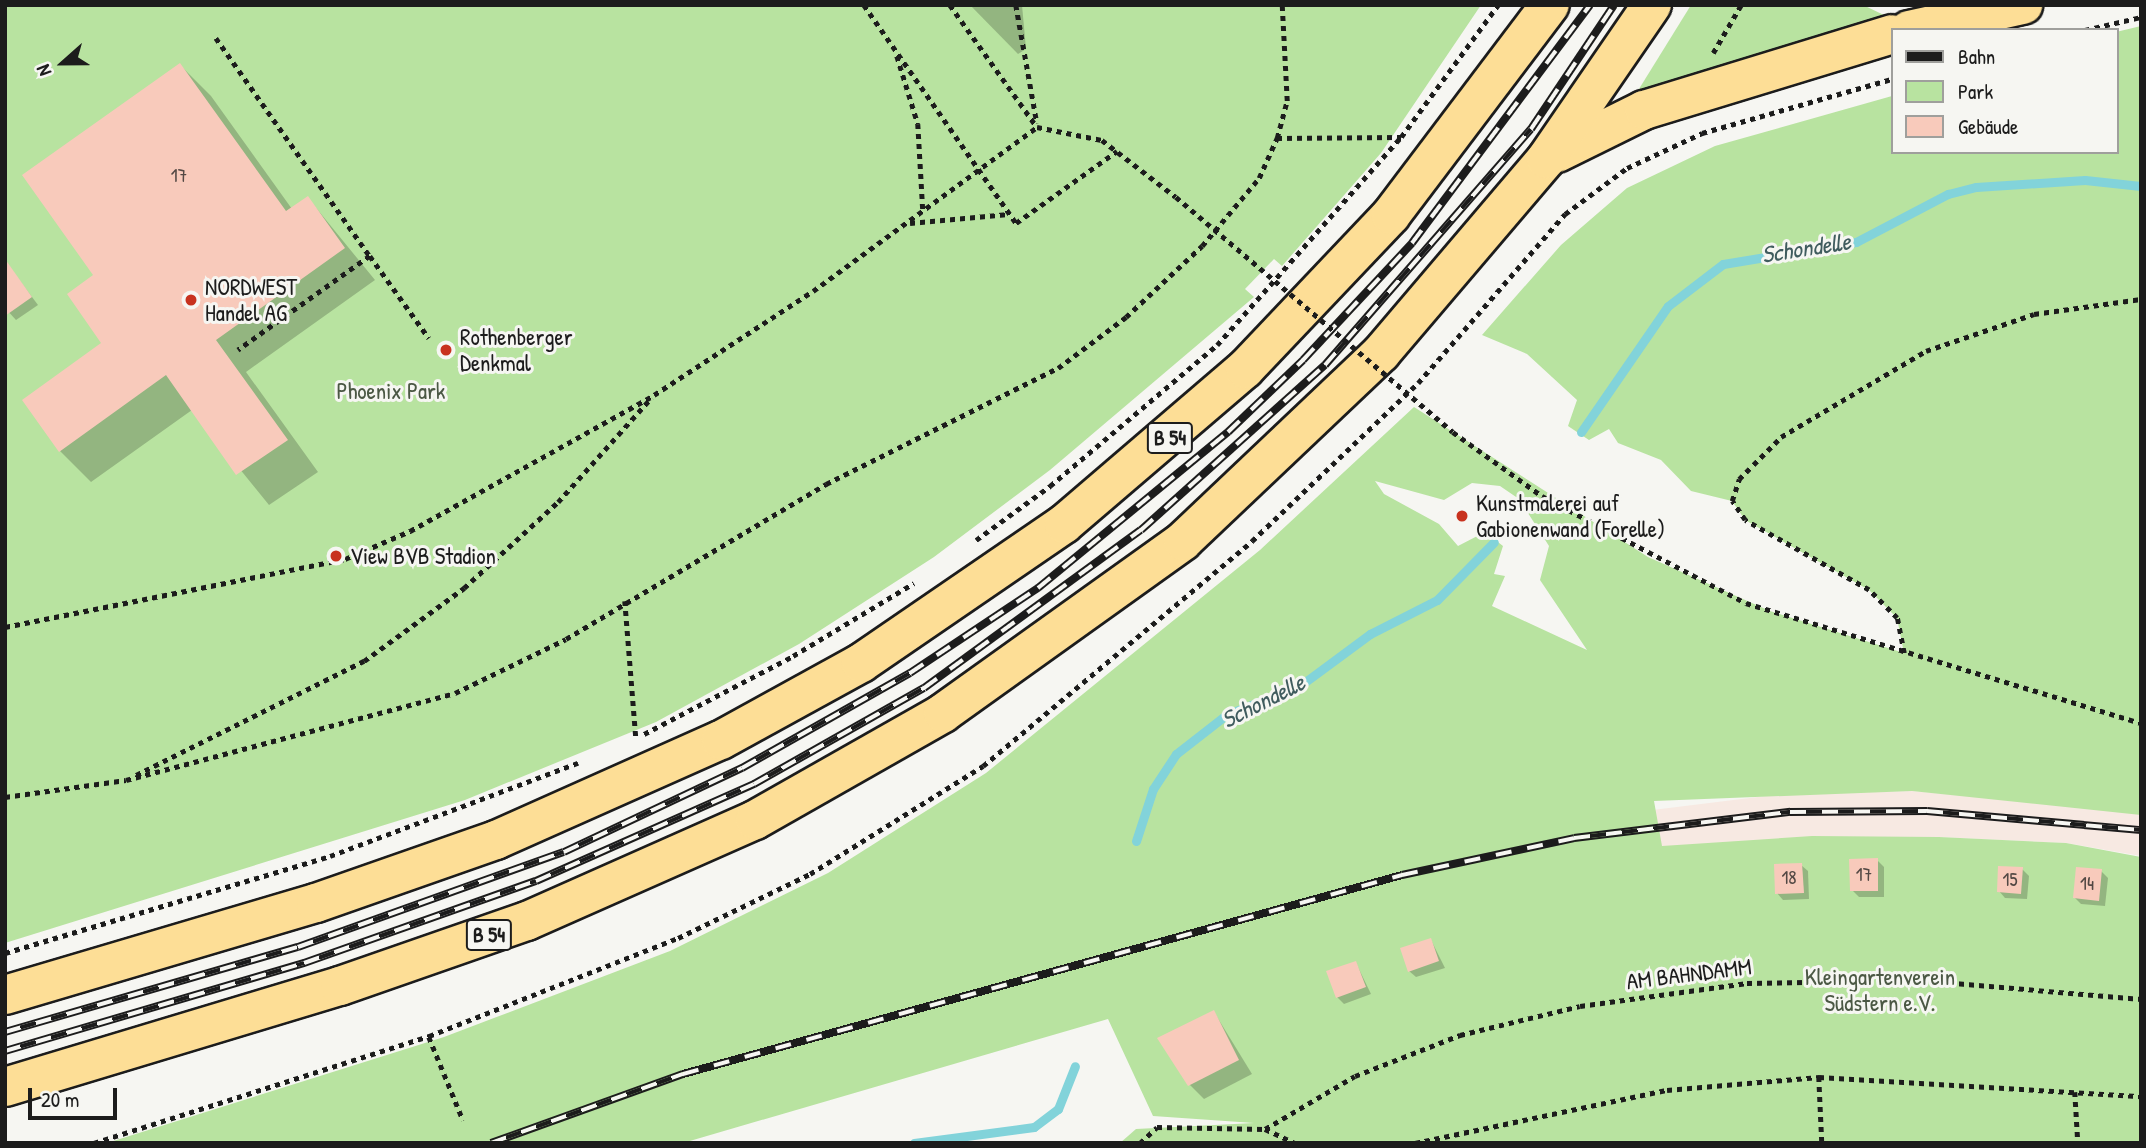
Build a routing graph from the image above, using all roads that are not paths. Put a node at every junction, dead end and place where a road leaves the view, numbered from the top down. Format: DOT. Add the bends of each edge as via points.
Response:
graph roads {
  1 [pos="1549,5"];
  2 [pos="1653,5"];
  3 [pos="2023,5"];
  4 [pos="1918,28"];
  5 [pos="1890,35"];
  6 [pos="1546,159"];
  7 [pos="5,995"];
  8 [pos="5,1087"];
  1 -- 7 [label="highway, B 54" via="1391,215 1245,369 1063,524 861,663 721,740 496,840 316,903"];
  2 -- 6 [label="highway, B 54"];
  3 -- 4 [label="highway"];
  5 -- 6 [label="highway" via="1644,110"];
  6 -- 8 [label="highway, B 54" via="1433,296 1283,451 1151,566 943,713 755,820 539,916 340,986"];
}
